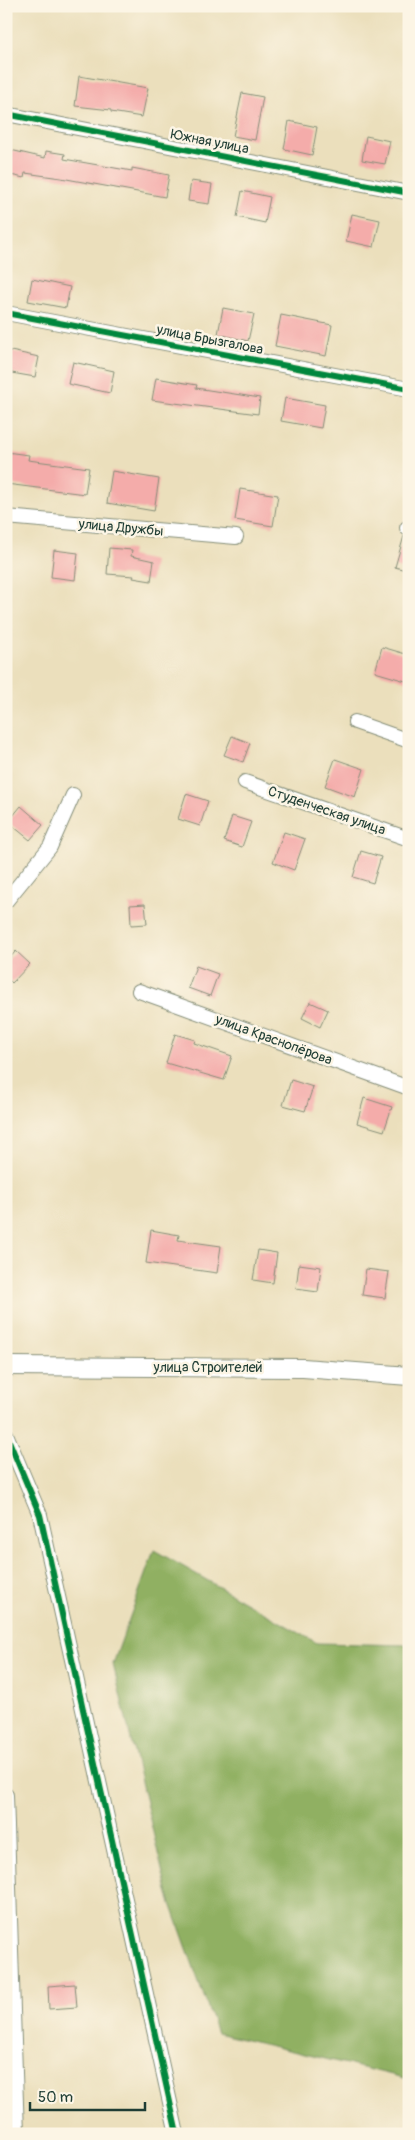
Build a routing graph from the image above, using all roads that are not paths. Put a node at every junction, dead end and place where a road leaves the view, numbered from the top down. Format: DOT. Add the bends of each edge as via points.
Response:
graph roads {
  1 [pos="6,114"];
  2 [pos="409,193"];
  3 [pos="6,313"];
  4 [pos="409,389"];
  5 [pos="6,517"];
  6 [pos="236,537"];
  7 [pos="355,722"];
  8 [pos="409,741"];
  9 [pos="245,782"];
  10 [pos="73,795"];
  11 [pos="409,839"];
  12 [pos="6,902"];
  13 [pos="139,991"];
  14 [pos="409,1088"];
  15 [pos="6,1366"];
  16 [pos="409,1376"];
  17 [pos="6,1434"];
  18 [pos="6,1795"];
  19 [pos="17,2134"];
  20 [pos="177,2134"];
  1 -- 2 [label="street, Южная улица"];
  3 -- 4 [label="street, улица Брызгалова"];
  5 -- 6 [label="street, улица Дружбы"];
  7 -- 8 [label="street"];
  9 -- 11 [label="street, Студенческая улица"];
  10 -- 12 [label="street" via="50,847"];
  13 -- 14 [label="street, улица Краснопёрова"];
  15 -- 16 [label="street, улица Строителей" via="303,1368"];
  17 -- 20 [label="street" via="40,1515"];
  18 -- 19 [label="street"];
}
